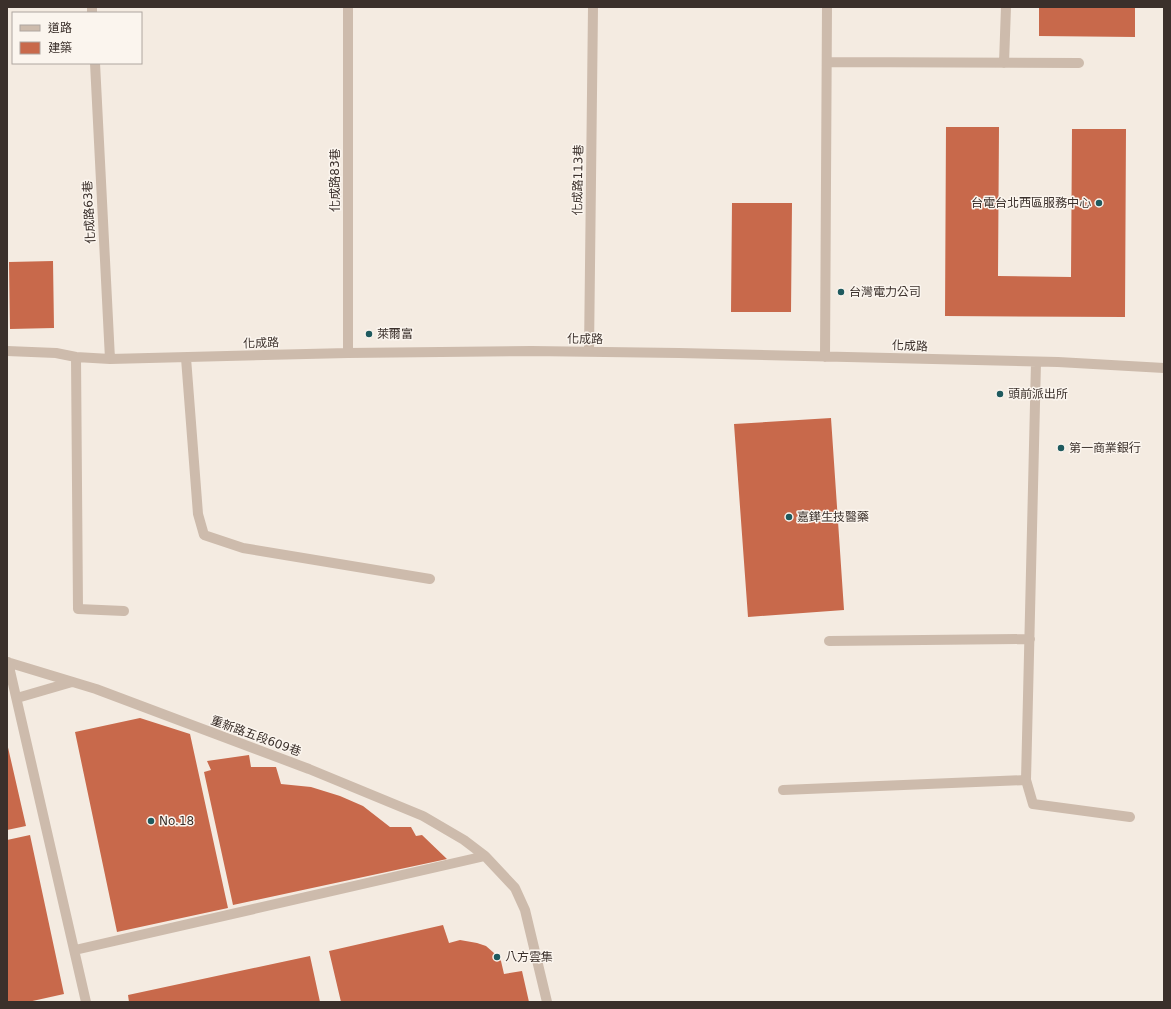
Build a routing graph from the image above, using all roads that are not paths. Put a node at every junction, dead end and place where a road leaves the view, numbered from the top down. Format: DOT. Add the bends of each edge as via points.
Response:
graph roads {
  1 [pos="348,7"];
  2 [pos="593,7"];
  3 [pos="827,7"];
  4 [pos="1006,7"];
  5 [pos="827,62"];
  6 [pos="1004,63"];
  7 [pos="95,64"];
  8 [pos="1079,64"];
  9 [pos="7,351"];
  10 [pos="589,352"];
  11 [pos="348,353"];
  12 [pos="825,357"];
  13 [pos="76,358"];
  14 [pos="186,358"];
  15 [pos="110,359"];
  16 [pos="1036,362"];
  17 [pos="1164,368"];
  18 [pos="430,579"];
  19 [pos="124,611"];
  20 [pos="1030,639"];
  21 [pos="829,641"];
  22 [pos="7,662"];
  23 [pos="72,682"];
  24 [pos="17,698"];
  25 [pos="1026,780"];
  26 [pos="783,790"];
  27 [pos="1130,817"];
  28 [pos="485,856"];
  29 [pos="75,950"];
  30 [pos="86,1002"];
  31 [pos="548,1002"];
  1 -- 11 [label="street, 化成路83巷"];
  2 -- 10 [label="street, 化成路113巷"];
  3 -- 5 [label="street"];
  4 -- 6 [label="street"];
  5 -- 6 [label="street"];
  5 -- 12 [label="street"];
  6 -- 8 [label="street"];
  7 -- 15 [label="street, 化成路63巷"];
  9 -- 13 [label="street, 化成路" via="56,353"];
  10 -- 11 [label="street, 化成路"];
  10 -- 12 [label="street, 化成路"];
  11 -- 14 [label="street, 化成路"];
  12 -- 16 [label="street, 化成路"];
  13 -- 15 [label="street, 化成路"];
  13 -- 19 [label="street" via="78,609"];
  14 -- 15 [label="street, 化成路"];
  14 -- 18 [label="street" via="198,514 204,535 243,548"];
  16 -- 17 [label="street, 化成路"];
  16 -- 20 [label="street"];
  20 -- 21 [label="street"];
  20 -- 25 [label="street"];
  22 -- 23 [label="street, 重新路五段609巷"];
  22 -- 24 [label="street, 重新路五段609巷"];
  23 -- 24 [label="street"];
  23 -- 28 [label="street, 重新路五段609巷" via="309,770 423,816 464,840"];
  24 -- 29 [label="street, 重新路五段609巷"];
  25 -- 26 [label="street"];
  25 -- 27 [label="street" via="1033,804"];
  28 -- 29 [label="street"];
  28 -- 31 [label="street, 重新路五段609巷" via="515,888 525,910"];
  29 -- 30 [label="street, 重新路五段609巷"];
}
